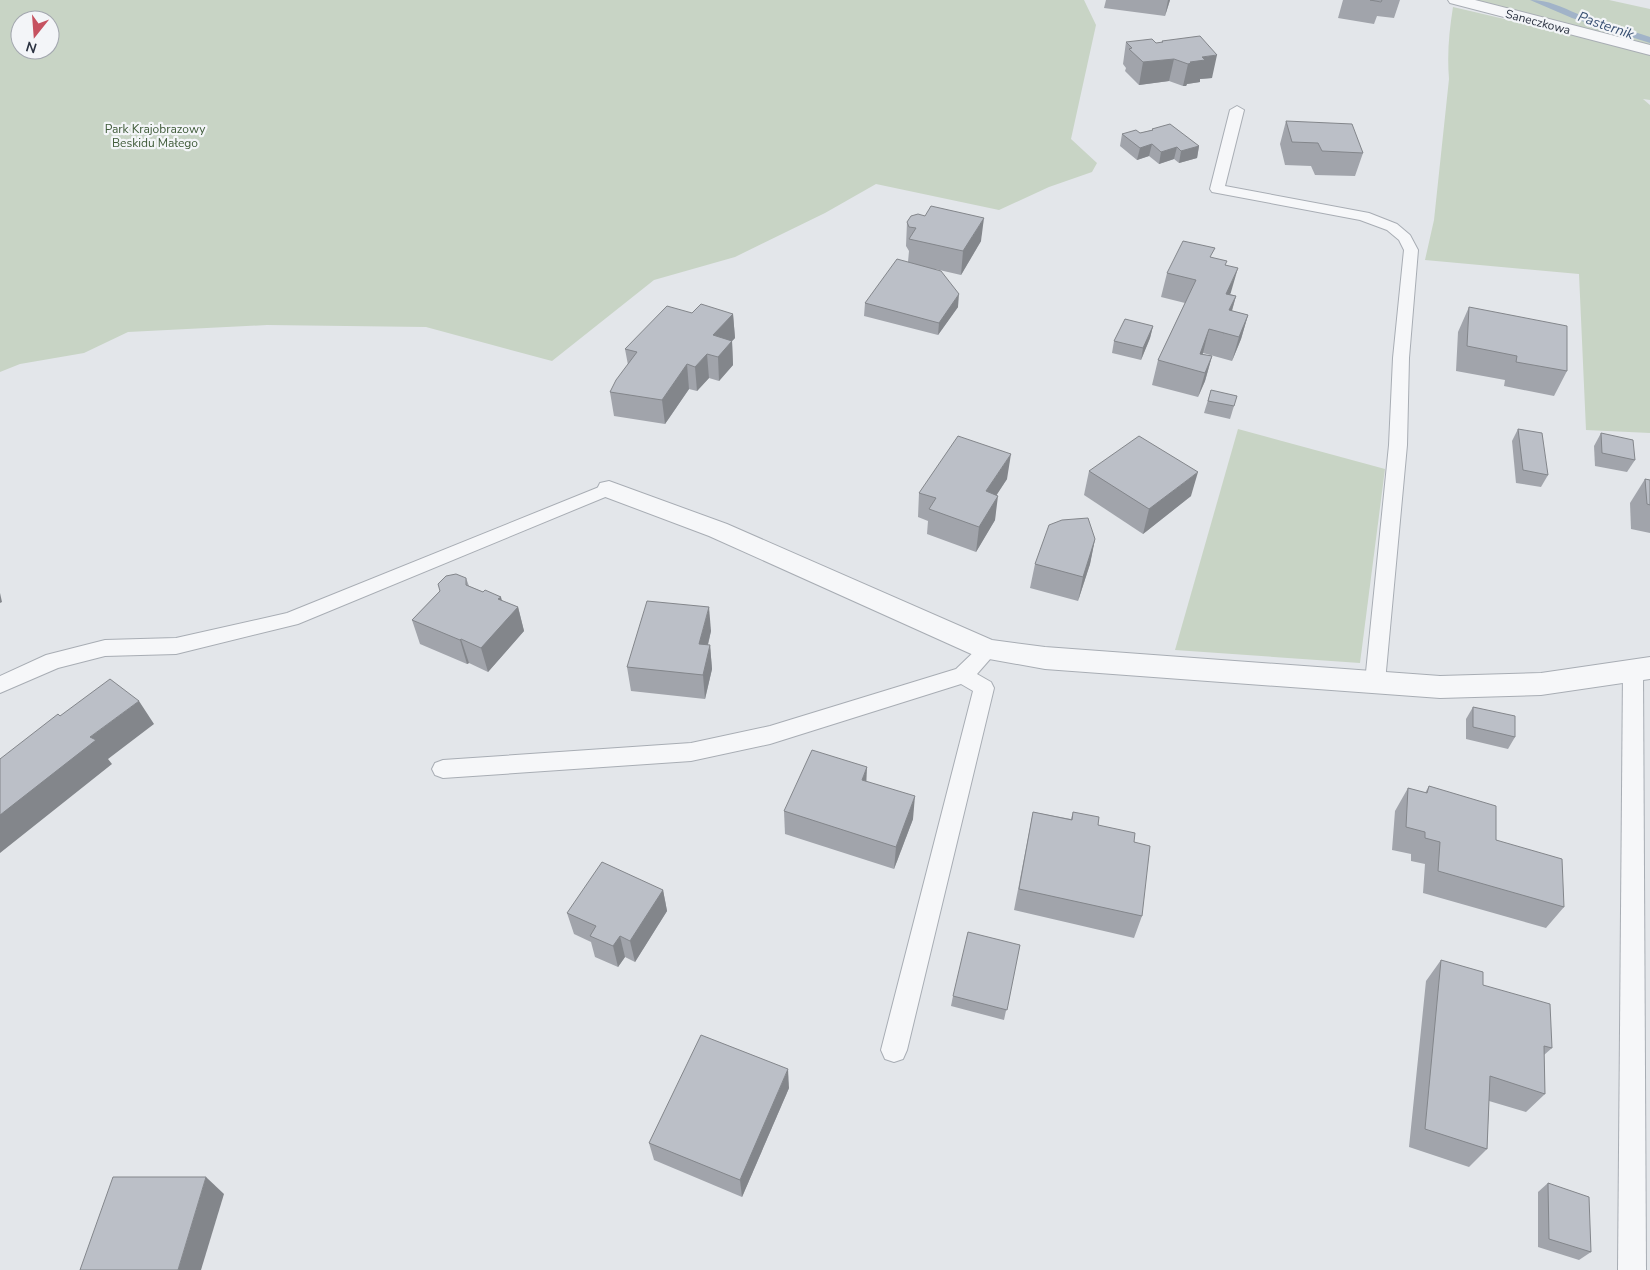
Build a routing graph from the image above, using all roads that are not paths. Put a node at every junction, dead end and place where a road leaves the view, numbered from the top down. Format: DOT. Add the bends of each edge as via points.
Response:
graph roads {
  1 [pos="1456,0"];
  2 [pos="1650,50"];
  3 [pos="1237,110"];
  4 [pos="609,489"];
  5 [pos="988,650"];
  6 [pos="1642,670"];
  7 [pos="963,675"];
  8 [pos="1375,682"];
  9 [pos="0,686"];
  10 [pos="443,769"];
  11 [pos="894,1050"];
  12 [pos="1632,1270"];
  1 -- 2 [label="street, Saneczkowa"];
  3 -- 8 [label="lane" via="1217,189 1364,216 1392,227 1405,238 1411,250 1401,358 1398,445"];
  4 -- 5 [label="street" via="718,530"];
  4 -- 9 [label="lane" via="291,619 176,646 105,648 53,661"];
  5 -- 7 [label="lane"];
  5 -- 8 [label="street" via="1045,658"];
  6 -- 8 [label="street" via="1541,684 1440,687"];
  6 -- 12 [label="lane"];
  7 -- 10 [label="lane" via="770,735 691,752"];
  7 -- 11 [label="lane" via="984,688"];
}
